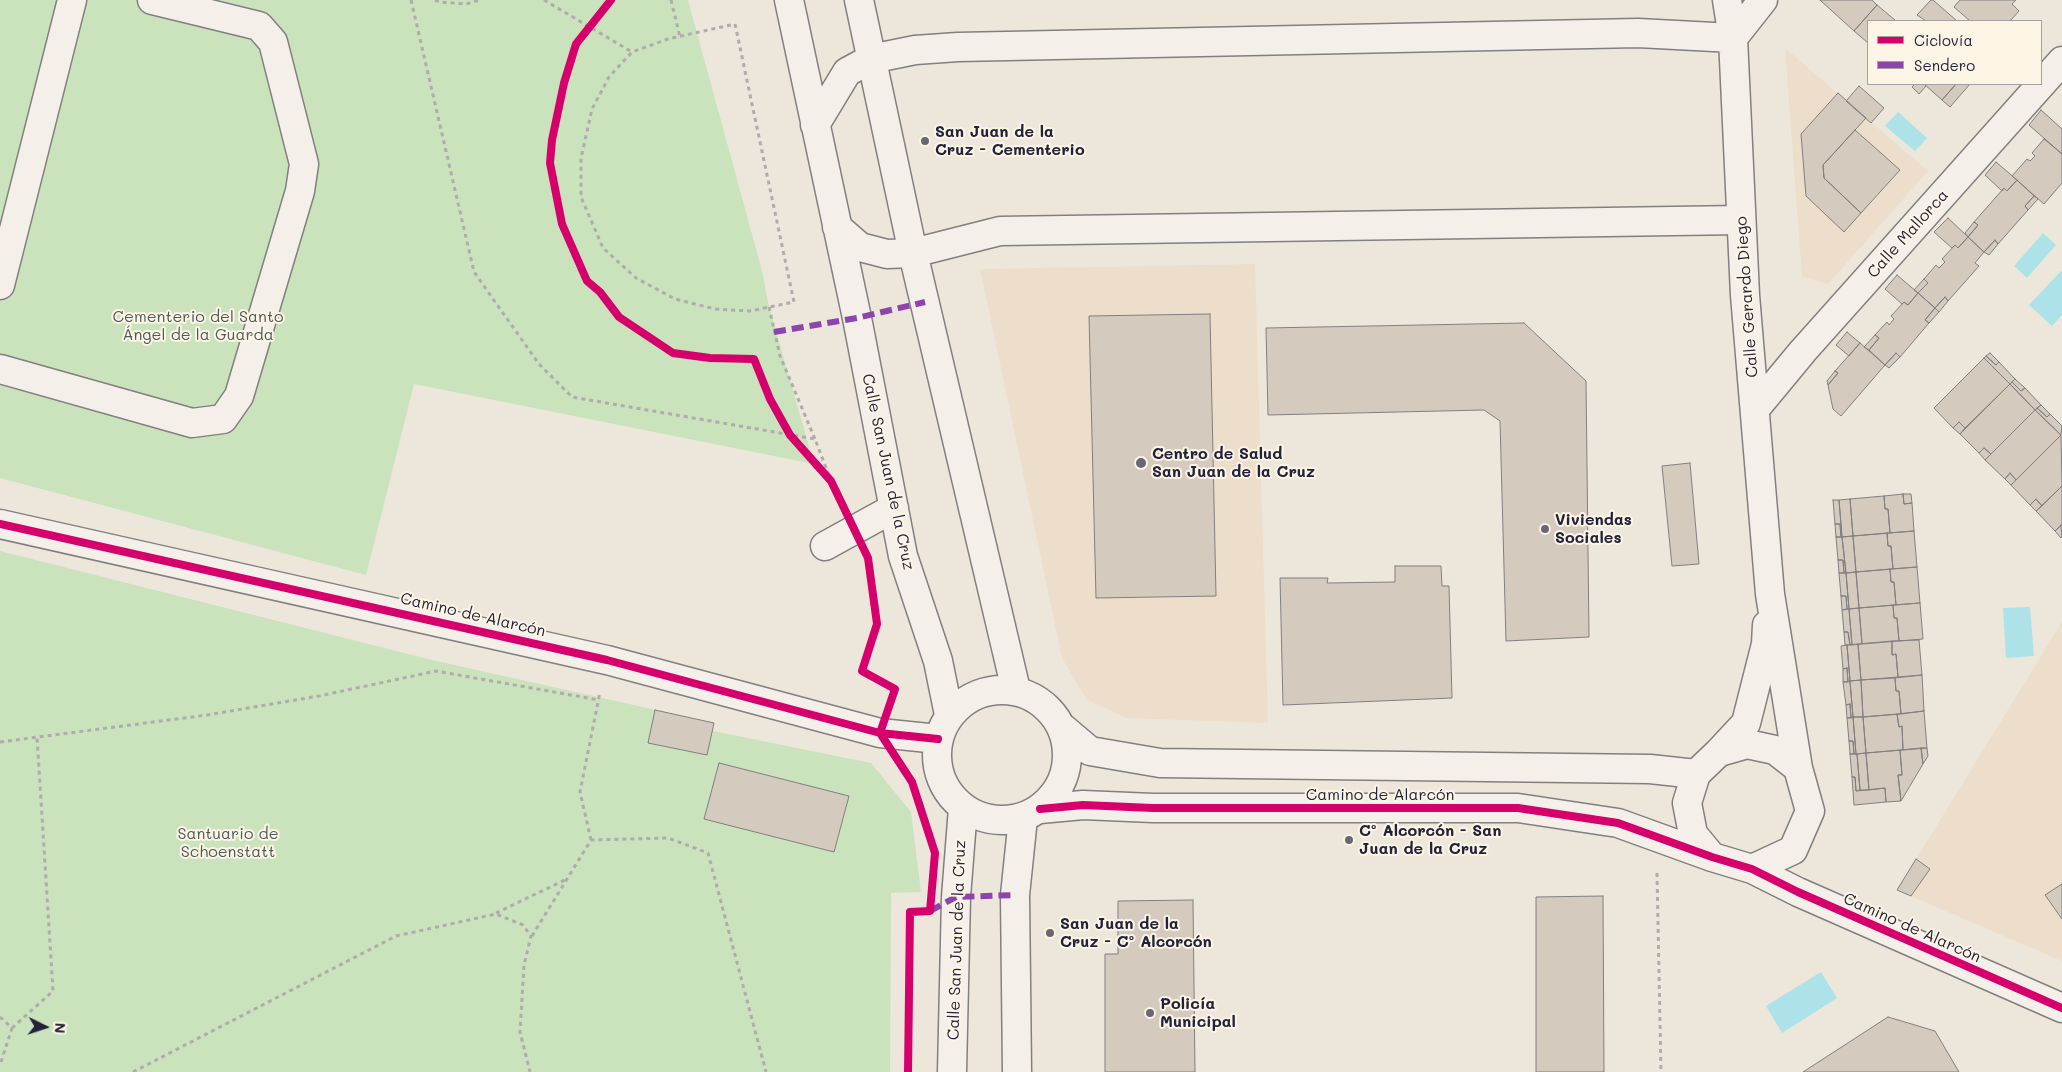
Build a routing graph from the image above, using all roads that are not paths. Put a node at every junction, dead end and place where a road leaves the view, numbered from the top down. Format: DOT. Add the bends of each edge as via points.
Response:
graph roads {
  1 [pos="72,0"];
  2 [pos="152,0"];
  3 [pos="789,0"];
  4 [pos="859,0"];
  5 [pos="1727,0"];
  6 [pos="1763,0"];
  7 [pos="1734,38"];
  8 [pos="871,59"];
  9 [pos="2062,61"];
  10 [pos="2042,83"];
  11 [pos="2041,85"];
  12 [pos="815,125"];
  13 [pos="1741,220"];
  14 [pos="837,227"];
  15 [pos="913,253"];
  16 [pos="0,284"];
  17 [pos="0,369"];
  18 [pos="1755,409"];
  19 [pos="894,508"];
  20 [pos="0,524"];
  21 [pos="825,546"];
  22 [pos="1770,594"];
  23 [pos="1016,690"];
  24 [pos="944,727"];
  25 [pos="1064,730"];
  26 [pos="1719,752"];
  27 [pos="1798,768"];
  28 [pos="1696,774"];
  29 [pos="962,808"];
  30 [pos="1032,814"];
  31 [pos="1712,857"];
  32 [pos="1752,868"];
  33 [pos="2060,1013"];
  34 [pos="952,1072"];
  35 [pos="1017,1072"];
  1 -- 16 [label="street"];
  2 -- 17 [label="street" via="259,26 273,42 304,164 300,191 239,396 223,419 192,423"];
  3 -- 12 [label="street, Calle San Juan de la Cruz"];
  4 -- 8 [label="street"];
  5 -- 7 [label="street, Calle Gerardo Diego"];
  6 -- 7 [label="street"];
  7 -- 8 [label="street" via="1638,33 958,47 915,50"];
  7 -- 13 [label="street, Calle Gerardo Diego"];
  8 -- 12 [label="street" via="846,72"];
  8 -- 15 [label="street"];
  9 -- 10 [label="street, Calle Mallorca"];
  11 -- 18 [label="street, Calle Mallorca"];
  12 -- 14 [label="street, Calle San Juan de la Cruz"];
  13 -- 15 [label="street" via="1000,231"];
  13 -- 18 [label="street, Calle Gerardo Diego"];
  14 -- 15 [label="street" via="860,247 886,254"];
  14 -- 19 [label="street, Calle San Juan de la Cruz"];
  15 -- 23 [label="street"];
  18 -- 22 [label="street, Calle Gerardo Diego"];
  19 -- 21 [label="street"];
  19 -- 24 [label="street, Calle San Juan de la Cruz" via="903,556 938,661"];
  20 -- 24 [label="street, Camino de Alarcón" via="606,660 880,733"];
  22 -- 26 [label="street, Calle Gerardo Diego" via="1766,644 1746,723"];
  22 -- 27 [label="street, Calle Gerardo Diego"];
  23 -- 24 [label="street" via="979,692"];
  23 -- 25 [label="street" via="1045,704"];
  24 -- 29 [label="street" via="940,777"];
  25 -- 28 [label="street, Camino de Alarcón" via="1090,751 1160,763 1650,770"];
  25 -- 30 [label="street" via="1066,773"];
  26 -- 27 [label="street" via="1747,744 1775,750"];
  26 -- 28 [label="street"];
  27 -- 32 [label="street" via="1810,810 1793,850"];
  28 -- 31 [label="street" via="1687,803 1688,811 1693,834"];
  29 -- 30 [label="street" via="991,820"];
  29 -- 34 [label="street, Calle San Juan de la Cruz" via="956,897"];
  30 -- 31 [label="street, Camino de Alarcón" via="1083,805 1153,808 1518,808 1618,823"];
  30 -- 35 [label="street" via="1015,895"];
  31 -- 32 [label="street"];
  32 -- 33 [label="street, Camino de Alarcón"];
}
